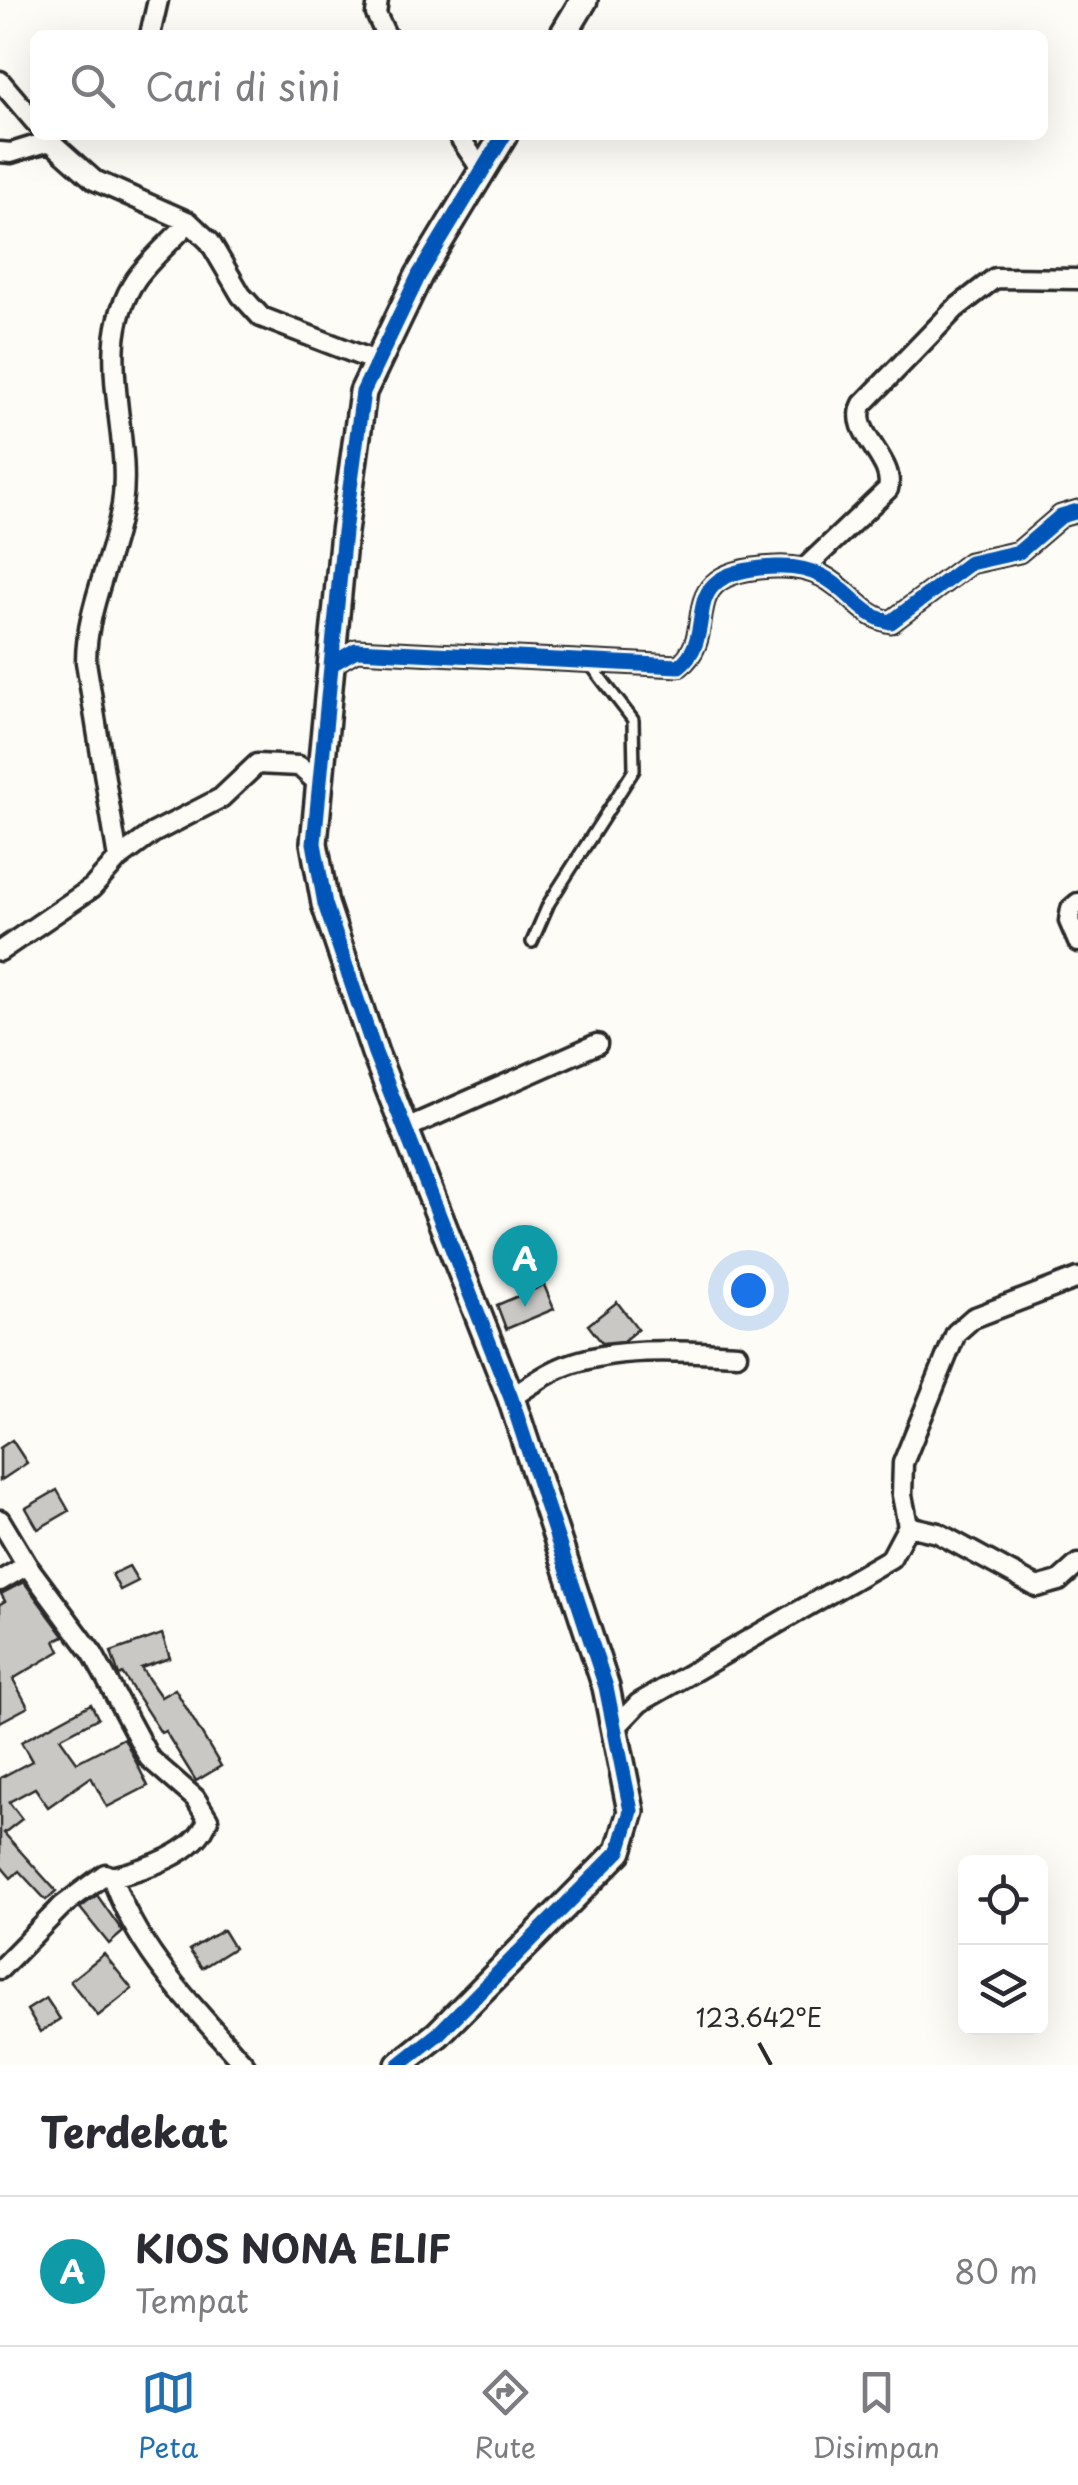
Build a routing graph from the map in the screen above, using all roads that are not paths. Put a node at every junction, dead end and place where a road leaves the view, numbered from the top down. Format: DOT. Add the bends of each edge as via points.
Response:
graph roads {
  1 [pos="158,0"];
  2 [pos="378,0"];
  3 [pos="584,0"];
  4 [pos="151,30"];
  5 [pos="384,30"];
  6 [pos="566,30"];
  7 [pos="0,81"];
  8 [pos="30,116"];
  9 [pos="44,140"];
  10 [pos="54,140"];
  11 [pos="461,140"];
  12 [pos="501,140"];
  13 [pos="0,152"];
  14 [pos="482,172"];
  15 [pos="189,222"];
  16 [pos="1078,279"];
  17 [pos="375,361"];
  18 [pos="1078,512"];
  19 [pos="805,568"];
  20 [pos="589,662"];
  21 [pos="332,664"];
  22 [pos="318,783"];
  23 [pos="118,859"];
  24 [pos="1078,904"];
  25 [pos="532,942"];
  26 [pos="1078,942"];
  27 [pos="0,951"];
  28 [pos="597,1044"];
  29 [pos="402,1130"];
  30 [pos="1078,1278"];
  31 [pos="737,1354"];
  32 [pos="511,1398"];
  33 [pos="0,1520"];
  34 [pos="908,1526"];
  35 [pos="1078,1564"];
  36 [pos="26,1565"];
  37 [pos="0,1581"];
  38 [pos="616,1727"];
  39 [pos="112,1877"];
  40 [pos="1,1964"];
  41 [pos="245,2065"];
  42 [pos="400,2065"];
  1 -- 4 [label="street"];
  2 -- 5 [label="street"];
  3 -- 6 [label="street"];
  7 -- 8 [label="street"];
  9 -- 13 [label="street"];
  10 -- 15 [label="street" via="94,180"];
  11 -- 14 [label="street"];
  12 -- 14 [label="street"];
  14 -- 17 [label="street"];
  15 -- 17 [label="street" via="261,317"];
  15 -- 23 [label="street" via="136,278 116,333 124,487 86,630 86,662"];
  16 -- 19 [label="street" via="995,278 955,309 863,404 860,420 889,474 888,489"];
  17 -- 21 [label="street" via="352,464"];
  18 -- 19 [label="street" via="1061,516 1019,552 970,563 892,622"];
  19 -- 20 [label="street" via="754,568 720,578 679,666"];
  20 -- 21 [label="street" via="356,650"];
  20 -- 25 [label="lane" via="633,720 634,770 549,902"];
  21 -- 22 [label="street"];
  22 -- 23 [label="street" via="299,766 257,764 220,798"];
  22 -- 29 [label="street" via="314,843 325,904"];
  23 -- 27 [label="street" via="92,888"];
  24 -- 26 [label="street" via="1070,921"];
  28 -- 29 [label="street"];
  29 -- 32 [label="street"];
  30 -- 34 [label="street" via="973,1318 956,1333 903,1463"];
  31 -- 32 [label="street" via="672,1350 611,1356 565,1366"];
  32 -- 38 [label="street"];
  33 -- 36 [label="street"];
  34 -- 35 [label="street" via="938,1533 1037,1588 1059,1581"];
  34 -- 38 [label="street" via="899,1548 874,1570 640,1703"];
  36 -- 37 [label="street"];
  36 -- 39 [label="street" via="93,1654 149,1758 195,1798 208,1819 204,1833 169,1857"];
  38 -- 42 [label="street" via="631,1811 618,1851"];
  39 -- 40 [label="street" via="90,1882"];
  39 -- 41 [label="street" via="146,1950"];
}
